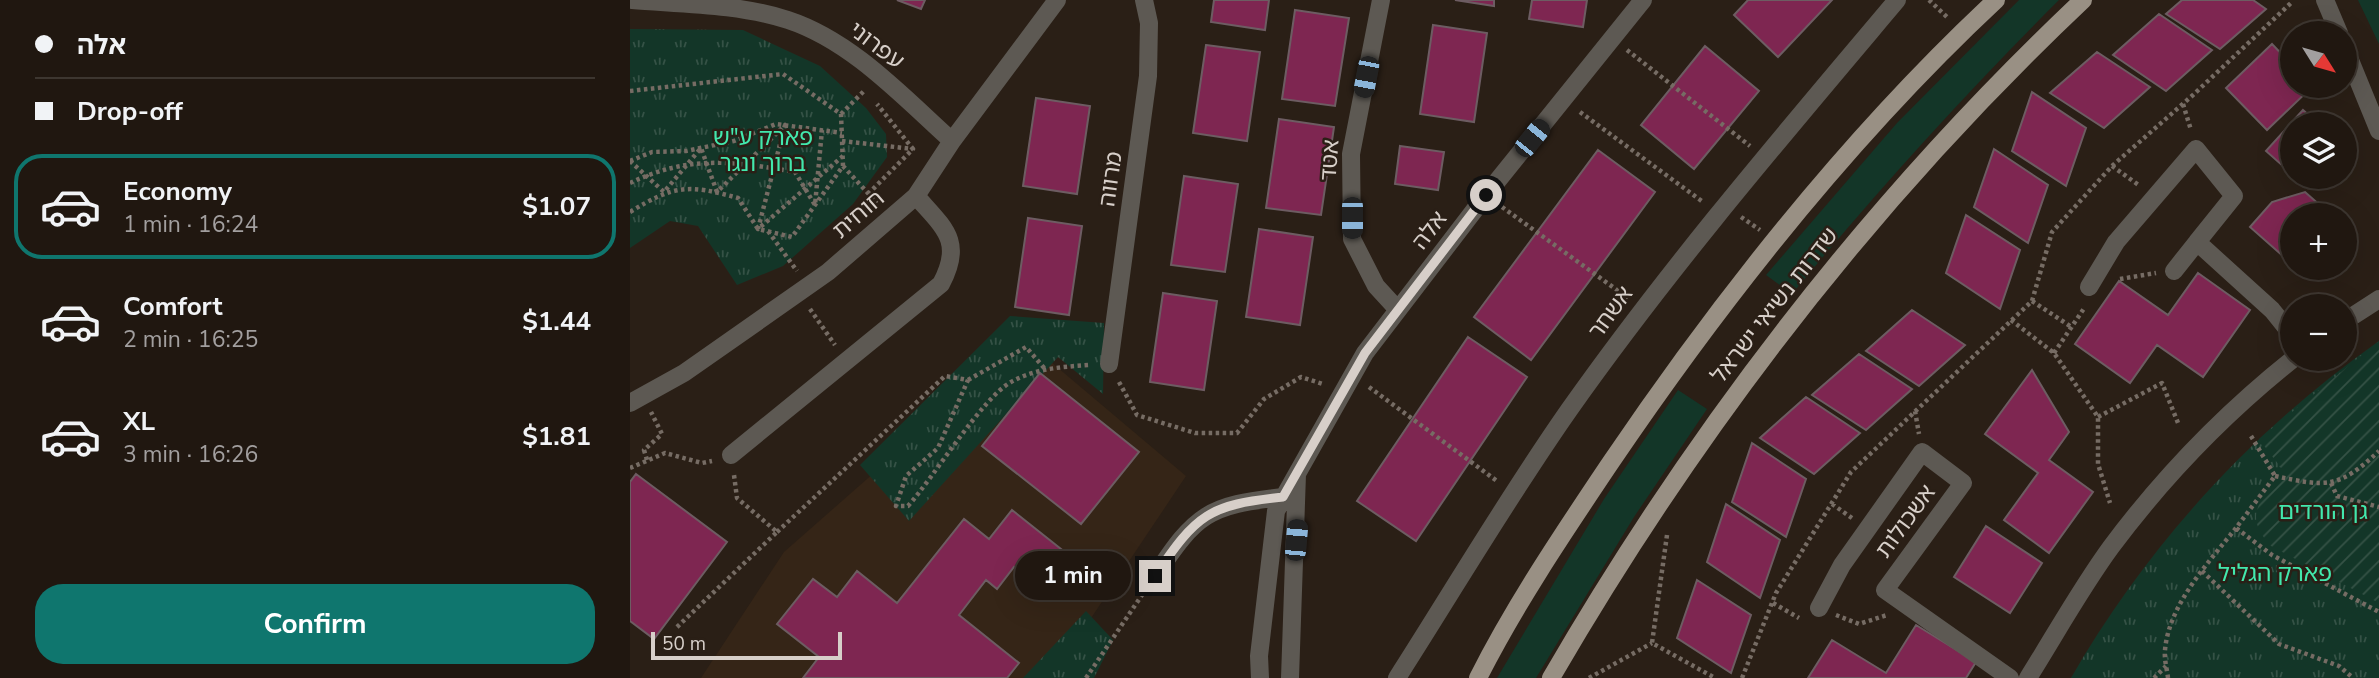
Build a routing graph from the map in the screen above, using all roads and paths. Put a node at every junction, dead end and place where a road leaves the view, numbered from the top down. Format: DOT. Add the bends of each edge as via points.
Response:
graph roads {
  1 [pos="632,0"];
  2 [pos="1057,0"];
  3 [pos="1144,0"];
  4 [pos="1381,0"];
  5 [pos="1643,0"];
  6 [pos="1897,0"];
  7 [pos="1996,0"];
  8 [pos="2083,0"];
  9 [pos="2326,0"];
  10 [pos="2292,2"];
  11 [pos="2334,21"];
  12 [pos="1611,38"];
  13 [pos="879,75"];
  14 [pos="2357,77"];
  15 [pos="866,89"];
  16 [pos="630,91"];
  17 [pos="1563,99"];
  18 [pos="841,114"];
  19 [pos="785,125"];
  20 [pos="822,131"];
  21 [pos="2379,131"];
  22 [pos="842,133"];
  23 [pos="842,141"];
  24 [pos="952,141"];
  25 [pos="701,148"];
  26 [pos="913,149"];
  27 [pos="843,156"];
  28 [pos="1765,157"];
  29 [pos="630,161"];
  30 [pos="707,163"];
  31 [pos="746,164"];
  32 [pos="685,166"];
  33 [pos="843,166"];
  34 [pos="2112,166"];
  35 [pos="774,169"];
  36 [pos="646,176"];
  37 [pos="818,177"];
  38 [pos="630,183"];
  39 [pos="804,188"];
  40 [pos="664,192"];
  41 [pos="717,192"];
  42 [pos="868,194"];
  43 [pos="1486,195"];
  44 [pos="916,196"];
  45 [pos="2154,198"];
  46 [pos="815,205"];
  47 [pos="1720,209"];
  48 [pos="630,212"];
  49 [pos="891,218"];
  50 [pos="758,229"];
  51 [pos="768,231"];
  52 [pos="1774,241"];
  53 [pos="2197,242"];
  54 [pos="2174,271"];
  55 [pos="2113,284"];
  56 [pos="2089,287"];
  57 [pos="803,290"];
  58 [pos="2379,299"];
  59 [pos="2032,301"];
  60 [pos="1643,309"];
  61 [pos="1398,310"];
  62 [pos="2357,313"];
  63 [pos="2011,320"];
  64 [pos="2280,320"];
  65 [pos="2054,353"];
  66 [pos="845,361"];
  67 [pos="1109,364"];
  68 [pos="1045,369"];
  69 [pos="2280,369"];
  70 [pos="1353,375"];
  71 [pos="968,380"];
  72 [pos="1343,391"];
  73 [pos="630,403"];
  74 [pos="2098,417"];
  75 [pos="2178,423"];
  76 [pos="662,434"];
  77 [pos="2250,436"];
  78 [pos="2379,451"];
  79 [pos="731,455"];
  80 [pos="647,460"];
  81 [pos="630,468"];
  82 [pos="1297,470"];
  83 [pos="2275,476"];
  84 [pos="2331,483"];
  85 [pos="1515,494"];
  86 [pos="1283,497"];
  87 [pos="2110,503"];
  88 [pos="2379,507"];
  89 [pos="1668,523"];
  90 [pos="2236,527"];
  91 [pos="777,532"];
  92 [pos="2202,570"];
  93 [pos="1155,576"];
  94 [pos="1773,603"];
  95 [pos="2379,611"];
  96 [pos="1814,615"];
  97 [pos="677,627"];
  98 [pos="1653,643"];
  99 [pos="2166,665"];
  100 [pos="1086,678"];
  101 [pos="1260,678"];
  102 [pos="1290,678"];
  103 [pos="1396,678"];
  104 [pos="1478,678"];
  105 [pos="1551,678"];
  106 [pos="1589,678"];
  107 [pos="1715,678"];
  108 [pos="1742,678"];
  109 [pos="2010,678"];
  110 [pos="2028,678"];
  111 [pos="2154,678"];
  112 [pos="2168,678"];
  113 [pos="2353,678"];
  1 -- 13 [label="street, עפרוני" via="729,8 788,20 841,46"];
  2 -- 24 [label="street, חוחית"];
  3 -- 67 [label="street, מרווה" via="1149,76"];
  4 -- 61 [label="street, אטד" via="1351,154 1352,239 1376,286"];
  5 -- 12 [label="street, אלה"];
  6 -- 28 [label="street, אשחר"];
  7 -- 52 [label="main road, שדרות נשיאי ישראל" via="1874,124"];
  8 -- 105 [label="main road, שדרות נשיאי ישראל" via="1929,154 1824,278 1673,483"];
  9 -- 11 [label="street"];
  10 -- 34 [label="path"];
  12 -- 17 [label="street, אלה"];
  12 -- 28 [label="path"];
  13 -- 15 [label="path"];
  13 -- 24 [label="street, עפרוני"];
  14 -- 21 [label="street"];
  15 -- 18 [label="path"];
  15 -- 26 [label="path"];
  16 -- 18 [label="path" via="783,74"];
  17 -- 43 [label="street, אלה"];
  17 -- 47 [label="path"];
  18 -- 22 [label="path"];
  19 -- 20 [label="path"];
  19 -- 25 [label="path"];
  19 -- 31 [label="path"];
  19 -- 35 [label="path"];
  20 -- 22 [label="path"];
  20 -- 37 [label="path"];
  22 -- 23 [label="path"];
  23 -- 26 [label="path"];
  23 -- 27 [label="path"];
  24 -- 44 [label="street, חוחית"];
  25 -- 29 [label="path" via="652,152"];
  25 -- 30 [label="path"];
  25 -- 32 [label="path"];
  26 -- 42 [label="path"];
  27 -- 33 [label="path"];
  27 -- 37 [label="path"];
  28 -- 47 [label="street, אשחר"];
  29 -- 36 [label="path"];
  30 -- 31 [label="path"];
  30 -- 32 [label="path"];
  30 -- 41 [label="path"];
  31 -- 35 [label="path"];
  31 -- 41 [label="path"];
  32 -- 36 [label="path"];
  32 -- 40 [label="path"];
  33 -- 42 [label="path"];
  33 -- 46 [label="path"];
  34 -- 45 [label="path"];
  34 -- 59 [label="path" via="2052,232"];
  35 -- 39 [label="path" via="794,172"];
  35 -- 50 [label="path"];
  36 -- 38 [label="path"];
  36 -- 40 [label="path"];
  37 -- 39 [label="path"];
  37 -- 46 [label="path"];
  39 -- 46 [label="path"];
  39 -- 50 [label="path"];
  40 -- 41 [label="path" via="700,188"];
  40 -- 48 [label="path"];
  41 -- 50 [label="path" via="738,198"];
  42 -- 49 [label="path"];
  43 -- 60 [label="path"];
  43 -- 61 [label="street, אלה"];
  44 -- 49 [label="street, חוחית"];
  44 -- 66 [label="street" via="947,232 953,262 941,284"];
  45 -- 53 [label="street" via="2196,149 2234,196"];
  45 -- 56 [label="street" via="2116,242"];
  46 -- 51 [label="path" via="792,237"];
  47 -- 52 [label="path"];
  47 -- 60 [label="street, אשחר"];
  49 -- 57 [label="street, חוחית"];
  50 -- 51 [label="path"];
  51 -- 57 [label="path"];
  52 -- 104 [label="main road, שדרות נשיאי ישראל" via="1654,399 1564,532"];
  53 -- 54 [label="street"];
  53 -- 64 [label="street"];
  54 -- 55 [label="path" via="2125,276"];
  57 -- 66 [label="path"];
  57 -- 73 [label="street, חוחית" via="684,373"];
  58 -- 62 [label="street"];
  59 -- 63 [label="path"];
  59 -- 65 [label="path" via="2073,328"];
  60 -- 85 [label="street, אשחר" via="1567,412"];
  61 -- 70 [label="street, אלה"];
  63 -- 65 [label="path"];
  63 -- 94 [label="path" via="1851,472"];
  65 -- 74 [label="path"];
  66 -- 79 [label="street"];
  67 -- 68 [label="path"];
  67 -- 72 [label="path" via="1137,415 1195,433 1237,433 1264,399 1301,377"];
  68 -- 71 [label="path" via="1026,346"];
  68 -- 71 [label="path" via="1009,383 978,415 908,506 896,506 906,476 938,449"];
  69 -- 110 [label="street" via="2241,400 2174,468 2110,548"];
  70 -- 72 [label="street, אלה"];
  70 -- 85 [label="path"];
  71 -- 91 [label="path" via="945,376"];
  72 -- 82 [label="street, אלה"];
  74 -- 75 [label="path" via="2162,383"];
  74 -- 87 [label="path" via="2098,464"];
  76 -- 80 [label="path" via="644,450"];
  77 -- 83 [label="path"];
  78 -- 84 [label="path" via="2354,472"];
  79 -- 80 [label="path" via="702,463 664,453"];
  79 -- 91 [label="path" via="737,498"];
  80 -- 81 [label="path"];
  82 -- 86 [label="street, אלה"];
  82 -- 102 [label="street, אלה"];
  83 -- 84 [label="path"];
  83 -- 90 [label="path"];
  84 -- 88 [label="path" via="2337,496"];
  85 -- 103 [label="street, אשחר"];
  86 -- 93 [label="street" via="1218,508 1184,533"];
  86 -- 101 [label="street, אלה" via="1276,511"];
  89 -- 98 [label="path"];
  90 -- 92 [label="path"];
  90 -- 95 [label="path" via="2272,555"];
  91 -- 97 [label="path"];
  92 -- 99 [label="path" via="2177,611 2165,650"];
  92 -- 113 [label="path" via="2279,644 2339,666"];
  93 -- 100 [label="path"];
  94 -- 96 [label="path"];
  94 -- 108 [label="path"];
  96 -- 109 [label="street, אשכולות" via="1842,565 1922,452 1963,482 1885,590"];
  98 -- 106 [label="path"];
  98 -- 107 [label="path"];
  99 -- 111 [label="path"];
  99 -- 112 [label="path"];
}
